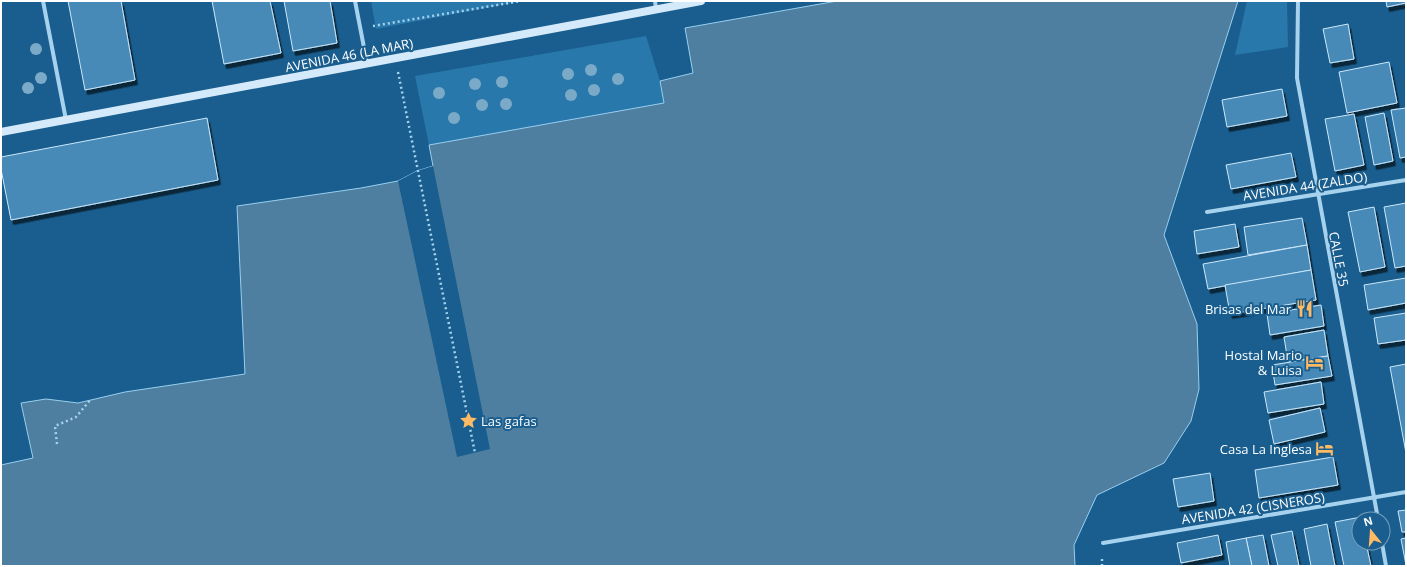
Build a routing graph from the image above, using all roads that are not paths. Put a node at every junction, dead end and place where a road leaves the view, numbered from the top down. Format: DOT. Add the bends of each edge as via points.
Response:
graph roads {
  1 [pos="43,1"];
  2 [pos="355,1"];
  3 [pos="701,1"];
  4 [pos="1298,1"];
  5 [pos="656,5"];
  6 [pos="367,63"];
  7 [pos="66,120"];
  8 [pos="1,132"];
  9 [pos="1406,180"];
  10 [pos="1317,195"];
  11 [pos="1207,212"];
  12 [pos="1406,492"];
  13 [pos="1374,498"];
  14 [pos="1376,511"];
  15 [pos="1103,543"];
  16 [pos="1383,551"];
  17 [pos="1386,566"];
  1 -- 7 [label="street"];
  2 -- 6 [label="street"];
  3 -- 5 [label="main road, AVENIDA 46 (LA MAR)"];
  4 -- 10 [label="street, CALLE 35" via="1297,78"];
  5 -- 6 [label="main road, AVENIDA 46 (LA MAR)"];
  6 -- 7 [label="main road, AVENIDA 46 (LA MAR)"];
  7 -- 8 [label="main road, AVENIDA 46 (LA MAR)"];
  9 -- 10 [label="street, AVENIDA 44 (ZALDO)"];
  10 -- 11 [label="street, AVENIDA 44 (ZALDO)"];
  10 -- 13 [label="street, CALLE 35"];
  12 -- 13 [label="street, AVENIDA 42 (CISNEROS)"];
  13 -- 14 [label="street, CALLE 35"];
  13 -- 15 [label="street, AVENIDA 42 (CISNEROS)"];
  16 -- 17 [label="street"];
}
